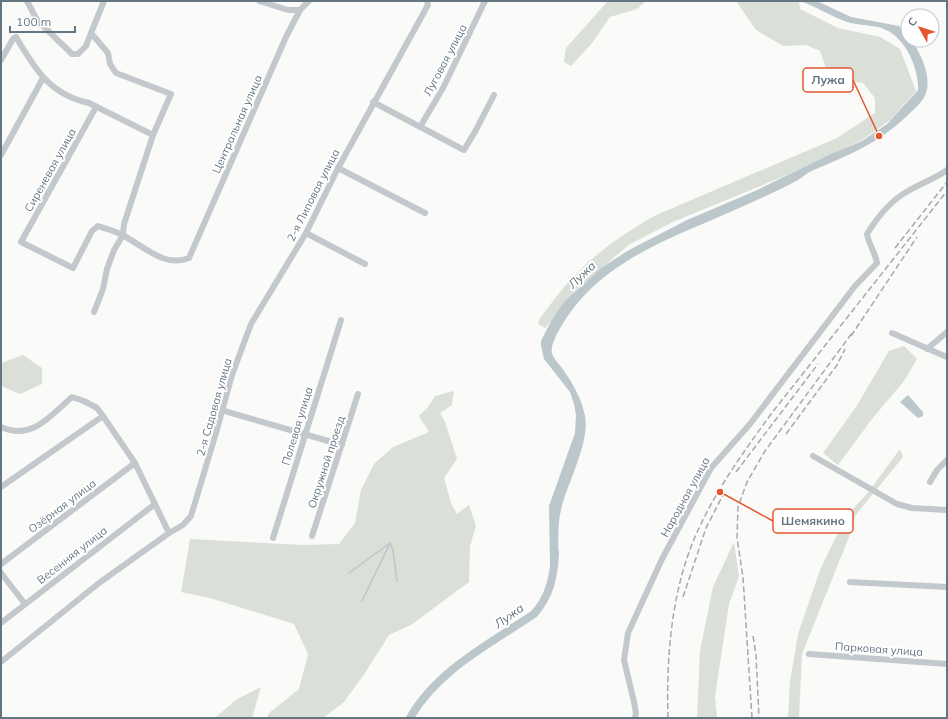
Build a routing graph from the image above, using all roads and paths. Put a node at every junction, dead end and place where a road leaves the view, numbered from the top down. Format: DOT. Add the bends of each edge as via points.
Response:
graph roads {
  1 [pos="27,1"];
  2 [pos="104,1"];
  3 [pos="259,1"];
  4 [pos="309,1"];
  5 [pos="427,1"];
  6 [pos="485,1"];
  7 [pos="300,10"];
  8 [pos="91,33"];
  9 [pos="1,60"];
  10 [pos="43,78"];
  11 [pos="494,95"];
  12 [pos="373,102"];
  13 [pos="96,107"];
  14 [pos="420,127"];
  15 [pos="153,135"];
  16 [pos="1,154"];
  17 [pos="338,168"];
  18 [pos="947,170"];
  19 [pos="425,213"];
  20 [pos="306,233"];
  21 [pos="123,235"];
  22 [pos="365,264"];
  23 [pos="269,296"];
  24 [pos="94,312"];
  25 [pos="341,320"];
  26 [pos="947,332"];
  27 [pos="892,333"];
  28 [pos="927,349"];
  29 [pos="947,357"];
  30 [pos="358,394"];
  31 [pos="221,410"];
  32 [pos="103,416"];
  33 [pos="1,427"];
  34 [pos="306,434"];
  35 [pos="342,445"];
  36 [pos="812,456"];
  37 [pos="947,460"];
  38 [pos="135,463"];
  39 [pos="930,482"];
  40 [pos="1,487"];
  41 [pos="155,504"];
  42 [pos="947,510"];
  43 [pos="169,532"];
  44 [pos="312,536"];
  45 [pos="273,538"];
  46 [pos="1,564"];
  47 [pos="1,573"];
  48 [pos="850,582"];
  49 [pos="947,587"];
  50 [pos="25,604"];
  51 [pos="1,622"];
  52 [pos="809,654"];
  53 [pos="1,662"];
  54 [pos="947,664"];
  55 [pos="634,718"];
  1 -- 8 [label="street" via="38,20 72,54 78,54 86,46"];
  2 -- 8 [label="street"];
  3 -- 7 [label="street" via="288,10"];
  4 -- 7 [label="street, Центральная улица"];
  5 -- 12 [label="street, 2-я Липовая улица" via="428,5"];
  6 -- 14 [label="street, Луговая улица" via="443,88"];
  7 -- 21 [label="street, Центральная улица" via="189,258 182,262 174,262 154,255"];
  8 -- 15 [label="street" via="108,53 110,64 116,73 171,94"];
  9 -- 10 [label="street" via="16,37"];
  10 -- 13 [label="street" via="61,92"];
  10 -- 16 [label="street"];
  11 -- 14 [label="street" via="464,150"];
  12 -- 14 [label="street"];
  12 -- 17 [label="street, 2-я Липовая улица"];
  13 -- 15 [label="street"];
  13 -- 21 [label="street, Сиреневая улица" via="21,242 73,268 92,231 98,226"];
  15 -- 21 [label="street" via="124,224"];
  17 -- 19 [label="street"];
  17 -- 20 [label="street, 2-я Липовая улица"];
  18 -- 55 [label="street, Народная улица" via="908,191 880,213 867,234 877,262 850,292 750,424 711,468 628,633 624,660 635,708"];
  20 -- 22 [label="street"];
  20 -- 23 [label="street, 2-я Липовая улица"];
  21 -- 24 [label="street" via="114,250"];
  23 -- 31 [label="street, 2-я Садовая улица" via="244,340"];
  25 -- 34 [label="street, Полевая улица"];
  26 -- 28 [label="street"];
  27 -- 28 [label="street"];
  28 -- 29 [label="street"];
  30 -- 35 [label="street, Окружной проезд"];
  31 -- 34 [label="street"];
  31 -- 43 [label="street, 2-я Садовая улица" via="195,508 183,525"];
  32 -- 33 [label="street" via="97,408 72,397 35,428 12,432"];
  32 -- 38 [label="street"];
  32 -- 40 [label="street"];
  34 -- 35 [label="street"];
  34 -- 45 [label="street, Полевая улица"];
  35 -- 44 [label="street, Окружной проезд"];
  36 -- 42 [label="street" via="897,504 912,508"];
  37 -- 39 [label="street"];
  38 -- 41 [label="street"];
  38 -- 46 [label="street, Озёрная улица"];
  41 -- 43 [label="street"];
  41 -- 50 [label="street, Весенняя улица"];
  43 -- 53 [label="street" via="99,583"];
  47 -- 50 [label="street"];
  48 -- 49 [label="street"];
  50 -- 51 [label="street, Весенняя улица"];
  52 -- 54 [label="street, Парковая улица"];
}
